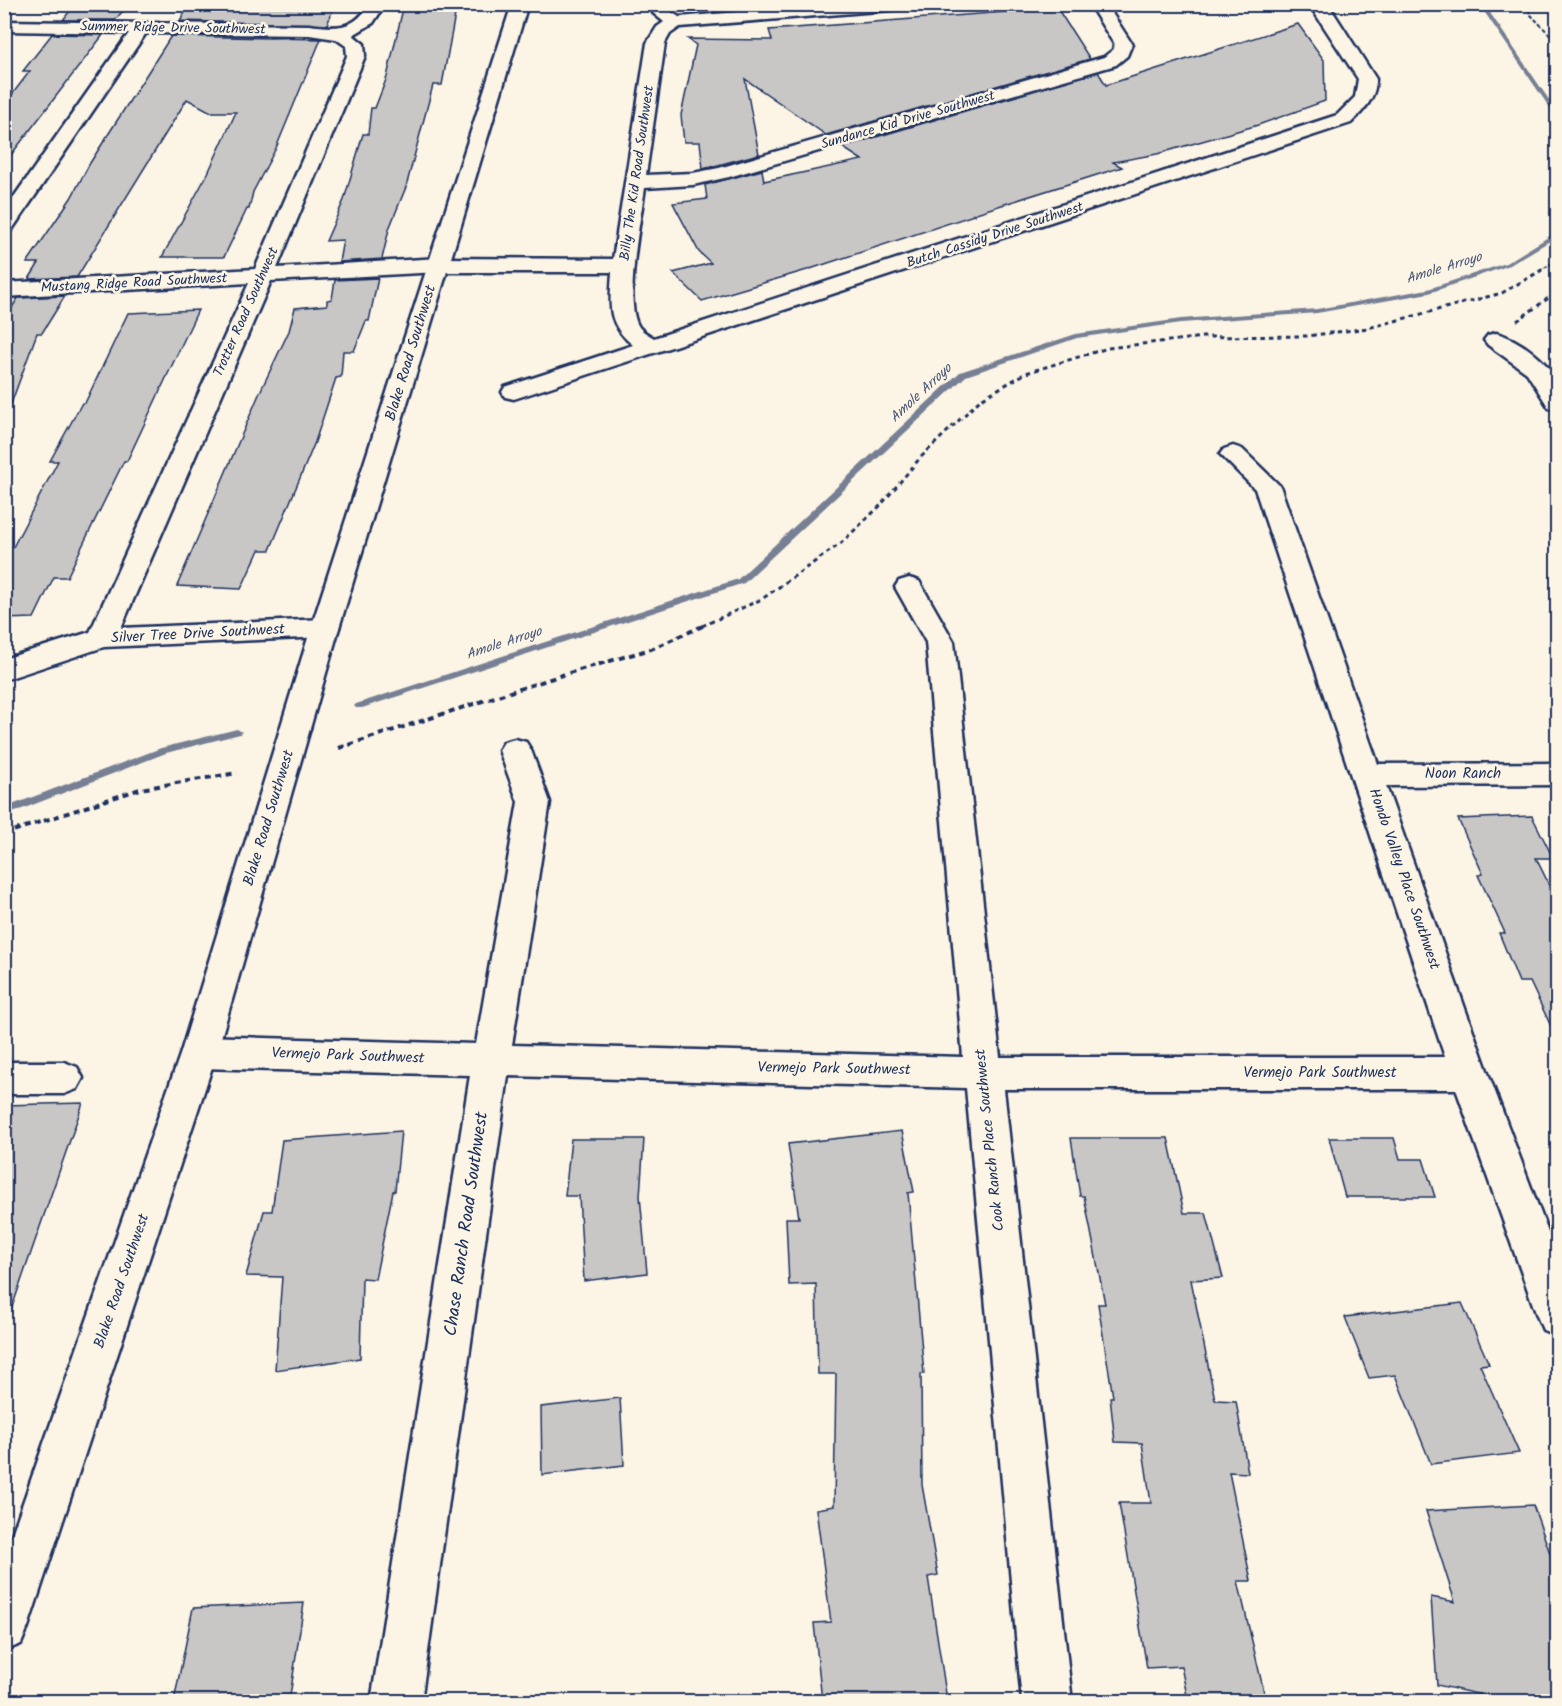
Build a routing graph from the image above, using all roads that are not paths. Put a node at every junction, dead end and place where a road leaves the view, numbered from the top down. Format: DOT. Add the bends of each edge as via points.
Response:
graph roads {
  1 [pos="520,4"];
  2 [pos="662,4"];
  3 [pos="902,4"];
  4 [pos="1097,4"];
  5 [pos="1317,4"];
  6 [pos="377,5"];
  7 [pos="676,22"];
  8 [pos="4,26"];
  9 [pos="141,28"];
  10 [pos="341,34"];
  11 [pos="635,182"];
  12 [pos="4,227"];
  13 [pos="439,265"];
  14 [pos="623,266"];
  15 [pos="263,275"];
  16 [pos="4,290"];
  17 [pos="1496,340"];
  18 [pos="650,347"];
  19 [pos="514,392"];
  20 [pos="1557,403"];
  21 [pos="1233,454"];
  22 [pos="909,586"];
  23 [pos="325,628"];
  24 [pos="102,638"];
  25 [pos="4,670"];
  26 [pos="515,750"];
  27 [pos="1557,774"];
  28 [pos="1368,775"];
  29 [pos="200,1052"];
  30 [pos="491,1060"];
  31 [pos="984,1073"];
  32 [pos="1469,1073"];
  33 [pos="4,1078"];
  34 [pos="64,1078"];
  35 [pos="1557,1316"];
  36 [pos="6,1617"];
  37 [pos="396,1701"];
  38 [pos="1047,1701"];
  1 -- 13 [label="street, Blake Road Southwest"];
  2 -- 7 [label="street" via="661,14"];
  3 -- 7 [label="street"];
  4 -- 11 [label="street, Sundance Kid Drive Southwest" via="1123,44 1121,52 1110,61 722,173"];
  5 -- 18 [label="street, Butch Cassidy Drive Southwest" via="1366,79 1367,91 1344,119"];
  6 -- 10 [label="street" via="366,21"];
  7 -- 11 [label="street, Billy The Kid Road Southwest" via="663,31 656,43"];
  8 -- 9 [label="street, Summer Ridge Drive Southwest"];
  9 -- 10 [label="street, Summer Ridge Drive Southwest" via="309,30"];
  9 -- 12 [label="street"];
  10 -- 15 [label="street, Trotter Road Southwest" via="355,44 356,56"];
  11 -- 14 [label="street, Billy The Kid Road Southwest"];
  13 -- 14 [label="street, Mustang Ridge Road Southwest"];
  13 -- 15 [label="street, Mustang Ridge Road Southwest"];
  13 -- 23 [label="street, Blake Road Southwest"];
  14 -- 18 [label="street, Billy The Kid Road Southwest" via="621,310 629,330"];
  15 -- 16 [label="street, Mustang Ridge Road Southwest"];
  15 -- 24 [label="street, Trotter Road Southwest"];
  17 -- 20 [label="street" via="1536,368"];
  18 -- 19 [label="street, Butch Cassidy Drive Southwest"];
  21 -- 28 [label="street, Hondo Valley Place Southwest" via="1267,486"];
  22 -- 31 [label="street, Cook Ranch Place Southwest" via="940,642"];
  23 -- 24 [label="street, Silver Tree Drive Southwest"];
  23 -- 29 [label="street, Blake Road Southwest"];
  24 -- 25 [label="street, Silver Tree Drive Southwest"];
  26 -- 30 [label="street, Chase Ranch Road Southwest" via="534,802"];
  27 -- 28 [label="street, Noon Ranch"];
  28 -- 32 [label="street, Hondo Valley Place Southwest"];
  29 -- 30 [label="street, Vermejo Park Southwest"];
  29 -- 36 [label="street, Blake Road Southwest"];
  30 -- 31 [label="street, Vermejo Park Southwest"];
  30 -- 37 [label="street, Chase Ranch Road Southwest"];
  31 -- 32 [label="street, Vermejo Park Southwest"];
  31 -- 38 [label="street, Cook Ranch Place Southwest"];
  32 -- 35 [label="street, Hondo Valley Place Southwest"];
  33 -- 34 [label="street"];
}
